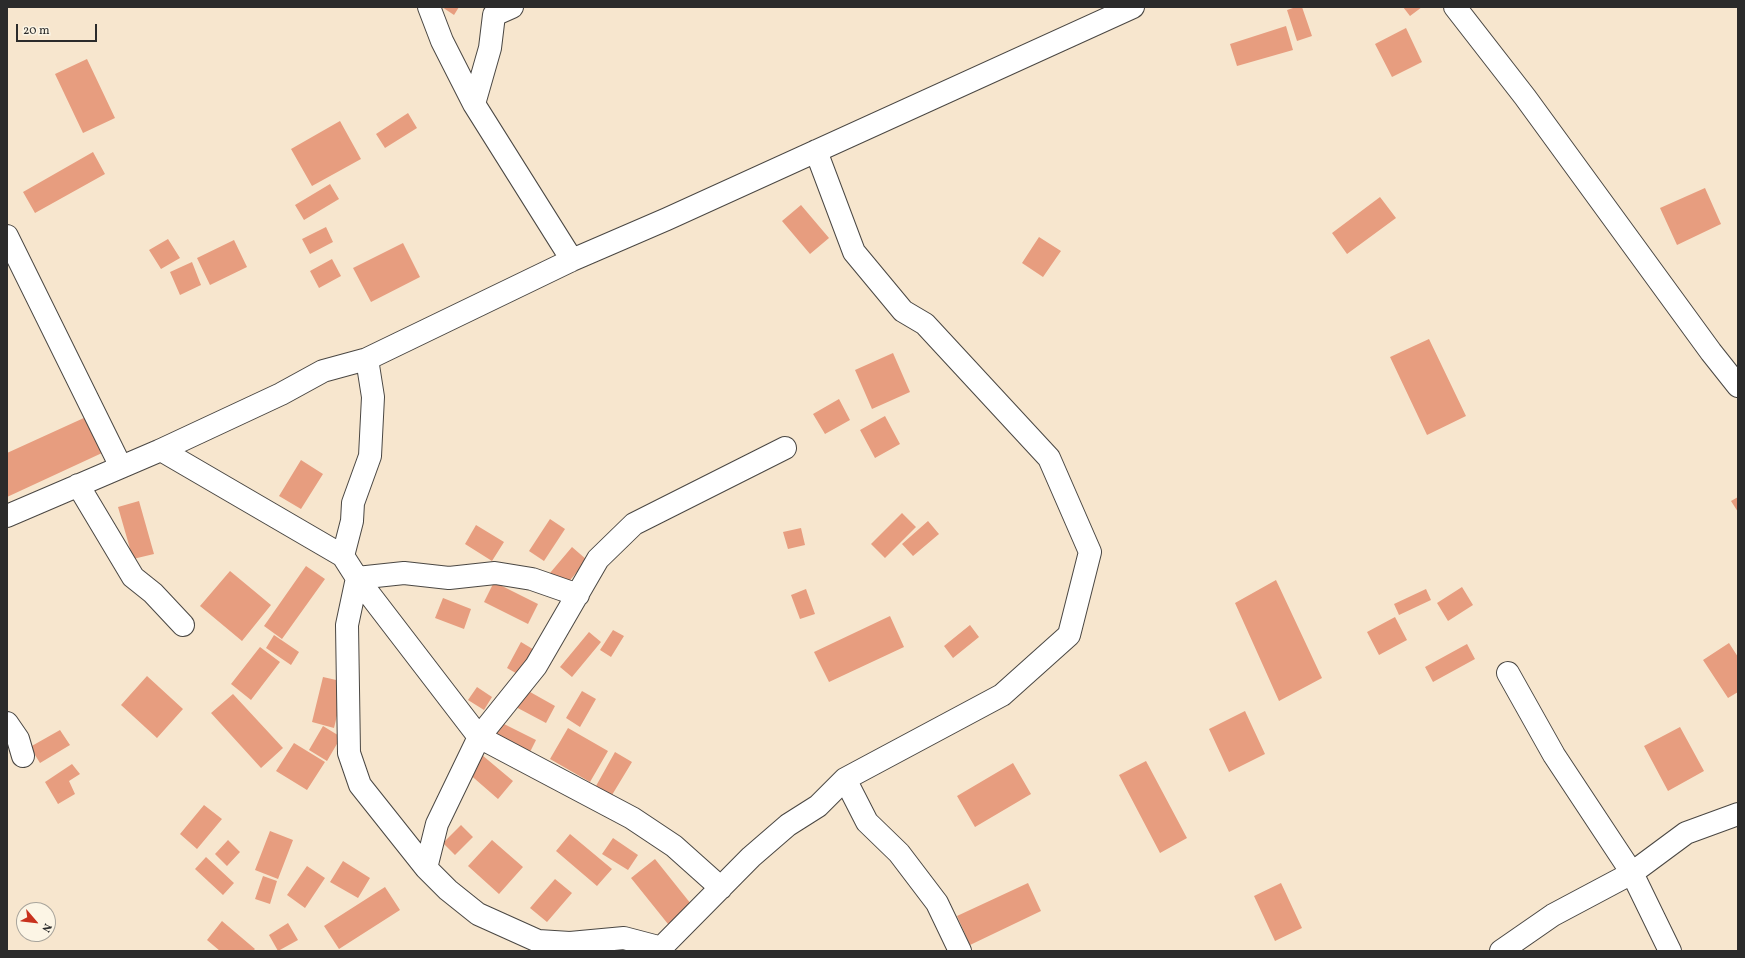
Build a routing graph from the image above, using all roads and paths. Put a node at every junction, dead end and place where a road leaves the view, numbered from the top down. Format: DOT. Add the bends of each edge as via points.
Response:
graph roads {
  1 [pos="429,7"];
  2 [pos="512,7"];
  3 [pos="1133,7"];
  4 [pos="1455,7"];
  5 [pos="474,104"];
  6 [pos="816,151"];
  7 [pos="7,236"];
  8 [pos="572,260"];
  9 [pos="367,359"];
  10 [pos="1738,386"];
  11 [pos="785,448"];
  12 [pos="161,450"];
  13 [pos="121,467"];
  14 [pos="78,485"];
  15 [pos="7,516"];
  16 [pos="343,556"];
  17 [pos="356,578"];
  18 [pos="578,594"];
  19 [pos="183,625"];
  20 [pos="1508,673"];
  21 [pos="7,724"];
  22 [pos="479,737"];
  23 [pos="23,756"];
  24 [pos="846,779"];
  25 [pos="1738,814"];
  26 [pos="426,868"];
  27 [pos="1632,873"];
  28 [pos="721,888"];
  29 [pos="660,949"];
  30 [pos="960,951"];
  31 [pos="1500,951"];
  32 [pos="1670,951"];
  1 -- 5 [label="street" via="442,40"];
  2 -- 5 [label="street" via="494,15 490,48"];
  3 -- 6 [label="street"];
  4 -- 10 [label="street" via="1525,97"];
  5 -- 8 [label="street"];
  6 -- 8 [label="street"];
  6 -- 24 [label="street" via="854,252 903,311 925,324 1049,458 1090,552 1069,635 1002,695"];
  7 -- 13 [label="street"];
  8 -- 9 [label="street"];
  9 -- 12 [label="street" via="323,372"];
  9 -- 16 [label="street" via="373,397 370,456 353,503 352,521"];
  11 -- 18 [label="street" via="634,524 598,559"];
  12 -- 13 [label="street"];
  12 -- 16 [label="street"];
  13 -- 14 [label="street"];
  14 -- 15 [label="street"];
  14 -- 19 [label="street" via="133,577"];
  16 -- 17 [label="street"];
  17 -- 18 [label="street" via="404,574 449,578 494,573 532,579"];
  17 -- 22 [label="street"];
  17 -- 26 [label="street" via="347,625 349,753 360,785"];
  18 -- 22 [label="street" via="536,666"];
  20 -- 27 [label="street" via="1554,755"];
  21 -- 23 [label="street" via="18,739"];
  22 -- 26 [label="street" via="437,824"];
  22 -- 28 [label="street" via="632,818 674,846"];
  24 -- 28 [label="street" via="818,806 788,826 757,853"];
  24 -- 30 [label="street" via="867,822 899,853 937,903"];
  25 -- 27 [label="street" via="1686,833"];
  26 -- 29 [label="street" via="478,914 538,941 570,944 624,938"];
  27 -- 31 [label="street" via="1553,915"];
  27 -- 32 [label="street"];
  28 -- 29 [label="street"];
}
